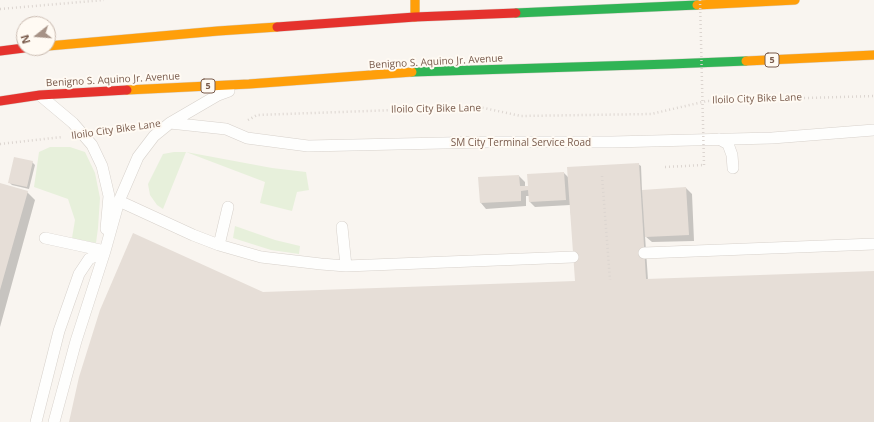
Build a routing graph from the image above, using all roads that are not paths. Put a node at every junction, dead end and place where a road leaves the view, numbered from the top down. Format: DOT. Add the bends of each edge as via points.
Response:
graph roads {
  1 [pos="415,0"];
  2 [pos="795,0"];
  3 [pos="415,17"];
  4 [pos="56,45"];
  5 [pos="16,49"];
  6 [pos="0,51"];
  7 [pos="874,55"];
  8 [pos="249,84"];
  9 [pos="40,95"];
  10 [pos="0,100"];
  11 [pos="170,123"];
  12 [pos="874,130"];
  13 [pos="719,139"];
  14 [pos="733,168"];
  15 [pos="119,201"];
  16 [pos="228,207"];
  17 [pos="342,227"];
  18 [pos="45,238"];
  19 [pos="874,244"];
  20 [pos="219,245"];
  21 [pos="105,251"];
  22 [pos="644,253"];
  23 [pos="573,257"];
  24 [pos="346,266"];
  25 [pos="36,422"];
  26 [pos="54,422"];
  1 -- 3 [label="main road"];
  2 -- 3 [label="main road"];
  3 -- 4 [label="main road"];
  5 -- 6 [label="main road"];
  7 -- 8 [label="main road, Benigno S. Aquino Jr. Avenue / 5" via="416,72"];
  8 -- 9 [label="main road, Benigno S. Aquino Jr. Avenue / 5"];
  8 -- 11 [label="lane" via="218,95"];
  9 -- 10 [label="main road, Benigno S. Aquino Jr. Avenue / 5"];
  9 -- 21 [label="lane" via="73,123 92,145 102,166 108,196"];
  11 -- 13 [label="lane, SM City Terminal Service Road" via="226,129 247,138 308,146"];
  11 -- 15 [label="lane" via="154,136 138,157"];
  12 -- 13 [label="lane, SM City Terminal Service Road" via="772,138"];
  13 -- 14 [label="lane" via="728,144"];
  15 -- 20 [label="lane"];
  15 -- 21 [label="lane"];
  16 -- 20 [label="lane"];
  17 -- 24 [label="lane"];
  18 -- 21 [label="lane"];
  19 -- 22 [label="lane"];
  20 -- 24 [label="lane" via="261,257"];
  21 -- 25 [label="lane" via="89,259 78,274 59,331"];
  21 -- 26 [label="lane" via="76,341"];
  23 -- 24 [label="lane"];
}
